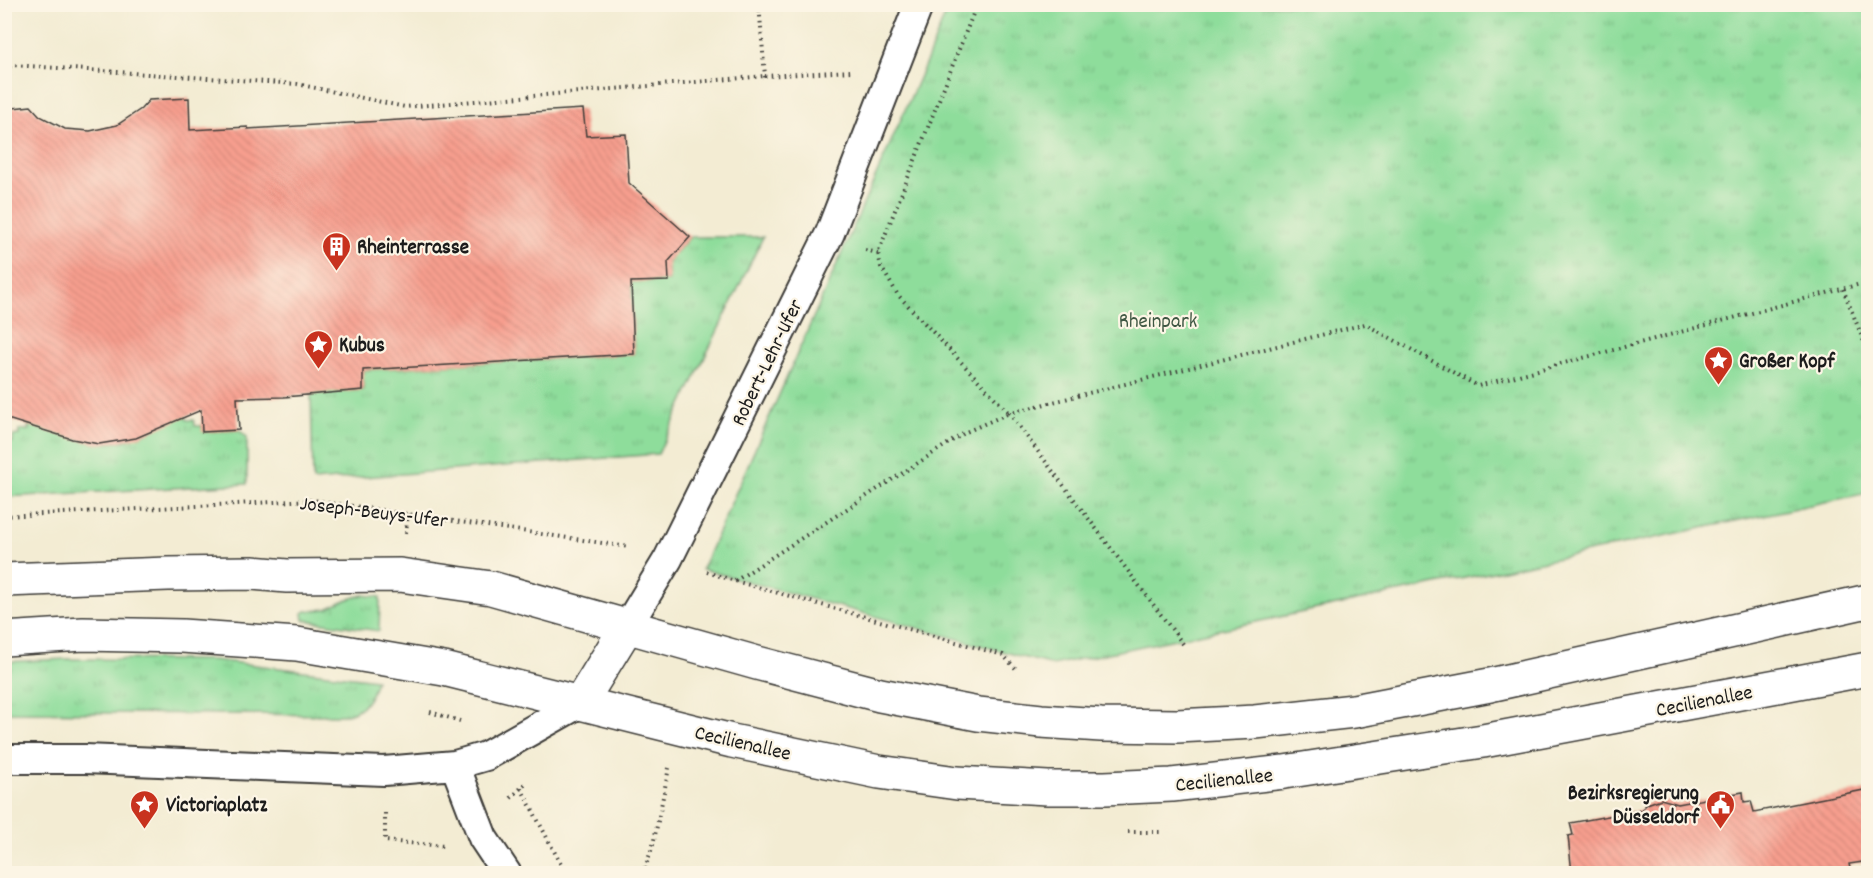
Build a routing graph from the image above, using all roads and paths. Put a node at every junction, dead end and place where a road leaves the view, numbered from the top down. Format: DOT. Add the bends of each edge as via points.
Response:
graph roads {
  1 [pos="759,4"];
  2 [pos="919,4"];
  3 [pos="976,4"];
  4 [pos="899,57"];
  5 [pos="4,69"];
  6 [pos="765,76"];
  7 [pos="1869,282"];
  8 [pos="1843,289"];
  9 [pos="1869,352"];
  10 [pos="1009,413"];
  11 [pos="4,516"];
  12 [pos="668,559"];
  13 [pos="84,578"];
  14 [pos="4,579"];
  15 [pos="4,596"];
  16 [pos="1869,601"];
  17 [pos="628,626"];
  18 [pos="4,639"];
  19 [pos="1183,644"];
  20 [pos="1869,669"];
  21 [pos="1018,671"];
  22 [pos="580,703"];
  23 [pos="4,759"];
  24 [pos="670,761"];
  25 [pos="455,765"];
  26 [pos="529,780"];
  27 [pos="521,788"];
  28 [pos="385,813"];
  29 [pos="480,829"];
  30 [pos="1125,832"];
  31 [pos="1161,832"];
  32 [pos="507,873"];
  33 [pos="566,873"];
  34 [pos="643,873"];
  1 -- 6 [label="path"];
  2 -- 4 [label="lane, Robert-Lehr-Ufer"];
  3 -- 10 [label="path" via="878,253 881,267 898,295"];
  4 -- 6 [label="path" via="857,70"];
  4 -- 12 [label="lane, Robert-Lehr-Ufer" via="830,233"];
  5 -- 6 [label="path" via="13,65 297,84 405,107"];
  7 -- 8 [label="path"];
  8 -- 9 [label="path"];
  8 -- 10 [label="path" via="1478,386 1365,324"];
  10 -- 19 [label="path"];
  10 -- 21 [label="path" via="966,432 735,581 1003,655"];
  11 -- 12 [label="path, Joseph-Beuys-Ufer" via="313,500 637,548"];
  12 -- 17 [label="lane, Robert-Lehr-Ufer"];
  13 -- 14 [label="main road"];
  13 -- 15 [label="lane"];
  13 -- 17 [label="main road" via="252,573 400,575 490,588"];
  16 -- 17 [label="main road" via="1490,686 1354,711 1177,726 1091,724 978,714 880,695"];
  17 -- 22 [label="main road, Robert-Lehr-Ufer"];
  18 -- 22 [label="main road" via="83,634 297,644 444,669"];
  20 -- 22 [label="main road, Cecilienallee" via="1483,741 1320,767 1172,785 1105,788 969,784 879,772"];
  22 -- 25 [label="lane" via="486,756"];
  23 -- 25 [label="lane" via="384,771"];
  24 -- 34 [label="path" via="653,845"];
  25 -- 29 [label="lane"];
  26 -- 27 [label="path"];
  27 -- 29 [label="path"];
  27 -- 33 [label="path"];
  28 -- 29 [label="path" via="385,841 452,847"];
  29 -- 32 [label="lane"];
  30 -- 31 [label="path"];
}
